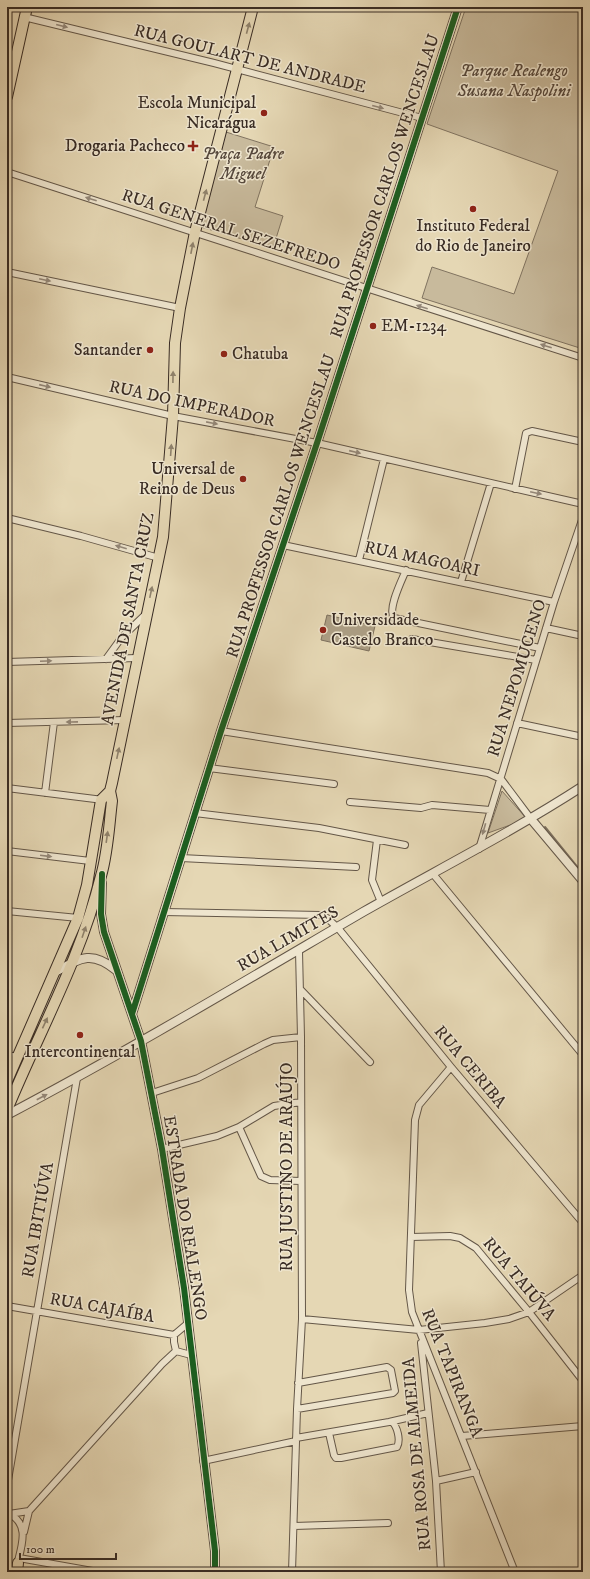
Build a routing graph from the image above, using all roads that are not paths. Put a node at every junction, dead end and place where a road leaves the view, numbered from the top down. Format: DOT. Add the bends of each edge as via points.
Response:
graph roads {
  1 [pos="254,7"];
  2 [pos="458,7"];
  3 [pos="25,12"];
  4 [pos="237,69"];
  5 [pos="7,97"];
  6 [pos="422,118"];
  7 [pos="7,172"];
  8 [pos="195,232"];
  9 [pos="7,272"];
  10 [pos="367,289"];
  11 [pos="180,308"];
  12 [pos="583,358"];
  13 [pos="7,377"];
  14 [pos="173,416"];
  15 [pos="583,442"];
  16 [pos="317,443"];
  17 [pos="384,459"];
  18 [pos="491,483"];
  19 [pos="515,489"];
  20 [pos="583,504"];
  21 [pos="583,517"];
  22 [pos="7,518"];
  23 [pos="283,545"];
  24 [pos="159,558"];
  25 [pos="359,560"];
  26 [pos="406,570"];
  27 [pos="461,582"];
  28 [pos="554,602"];
  29 [pos="146,614"];
  30 [pos="546,628"];
  31 [pos="583,636"];
  32 [pos="412,639"];
  33 [pos="540,648"];
  34 [pos="137,658"];
  35 [pos="106,659"];
  36 [pos="7,662"];
  37 [pos="536,662"];
  38 [pos="125,720"];
  39 [pos="54,722"];
  40 [pos="7,723"];
  41 [pos="517,724"];
  42 [pos="221,730"];
  43 [pos="583,737"];
  44 [pos="209,768"];
  45 [pos="501,780"];
  46 [pos="334,784"];
  47 [pos="583,786"];
  48 [pos="7,788"];
  49 [pos="45,793"];
  50 [pos="111,796"];
  51 [pos="101,800"];
  52 [pos="350,802"];
  53 [pos="490,810"];
  54 [pos="195,813"];
  55 [pos="531,819"];
  56 [pos="377,840"];
  57 [pos="405,845"];
  58 [pos="479,848"];
  59 [pos="7,851"];
  60 [pos="181,858"];
  61 [pos="90,861"];
  62 [pos="356,867"];
  63 [pos="102,874"];
  64 [pos="433,874"];
  65 [pos="583,881"];
  66 [pos="381,902"];
  67 [pos="7,911"];
  68 [pos="164,912"];
  69 [pos="78,918"];
  70 [pos="338,928"];
  71 [pos="299,951"];
  72 [pos="72,962"];
  73 [pos="57,971"];
  74 [pos="116,971"];
  75 [pos="140,986"];
  76 [pos="123,988"];
  77 [pos="301,990"];
  78 [pos="132,1014"];
  79 [pos="301,1037"];
  80 [pos="141,1041"];
  81 [pos="583,1055"];
  82 [pos="12,1056"];
  83 [pos="370,1062"];
  84 [pos="451,1067"];
  85 [pos="77,1078"];
  86 [pos="7,1082"];
  87 [pos="152,1093"];
  88 [pos="301,1102"];
  89 [pos="7,1110"];
  90 [pos="7,1115"];
  91 [pos="239,1127"];
  92 [pos="162,1149"];
  93 [pos="301,1181"];
  94 [pos="583,1223"];
  95 [pos="411,1237"];
  96 [pos="583,1275"];
  97 [pos="7,1306"];
  98 [pos="37,1311"];
  99 [pos="529,1312"];
  100 [pos="302,1320"];
  101 [pos="187,1324"];
  102 [pos="419,1332"];
  103 [pos="174,1335"];
  104 [pos="176,1351"];
  105 [pos="191,1355"];
  106 [pos="583,1381"];
  107 [pos="298,1383"];
  108 [pos="297,1409"];
  109 [pos="428,1413"];
  110 [pos="392,1422"];
  111 [pos="583,1426"];
  112 [pos="329,1433"];
  113 [pos="462,1436"];
  114 [pos="296,1439"];
  115 [pos="203,1461"];
  116 [pos="476,1472"];
  117 [pos="436,1482"];
  118 [pos="7,1486"];
  119 [pos="29,1511"];
  120 [pos="8,1513"];
  121 [pos="388,1523"];
  122 [pos="294,1526"];
  123 [pos="24,1532"];
  124 [pos="17,1566"];
  125 [pos="98,1572"];
  126 [pos="215,1572"];
  127 [pos="292,1572"];
  128 [pos="441,1572"];
  129 [pos="515,1572"];
  4 -- 1 [label="main road, AVENIDA DE SANTA CRUZ, one-way"];
  2 -- 6 [label="street, RUA PROFESSOR CARLOS WENCESLAU"];
  3 -- 4 [label="street, RUA GOULART DE ANDRADE, one-way"];
  3 -- 5 [label="main road"];
  4 -- 6 [label="street, RUA GOULART DE ANDRADE, one-way"];
  8 -- 4 [label="main road, AVENIDA DE SANTA CRUZ, one-way"];
  6 -- 10 [label="street, RUA PROFESSOR CARLOS WENCESLAU"];
  8 -- 7 [label="street, RUA GENERAL SEZEFREDO, one-way"];
  8 -- 10 [label="street, RUA GENERAL SEZEFREDO"];
  11 -- 8 [label="main road, AVENIDA DE SANTA CRUZ, one-way"];
  9 -- 11 [label="street, one-way"];
  12 -- 10 [label="street, RUA GENERAL SEZEFREDO, one-way"];
  10 -- 16 [label="street, RUA PROFESSOR CARLOS WENCESLAU"];
  14 -- 11 [label="main road, AVENIDA DE SANTA CRUZ, one-way" via="175,343"];
  13 -- 14 [label="street, RUA DO IMPERADOR, one-way"];
  14 -- 16 [label="street, RUA DO IMPERADOR, one-way"];
  24 -- 14 [label="main road, AVENIDA DE SANTA CRUZ, one-way" via="166,515"];
  15 -- 19 [label="street" via="532,431 526,433"];
  16 -- 17 [label="street, RUA DO IMPERADOR, one-way"];
  16 -- 23 [label="street, RUA PROFESSOR CARLOS WENCESLAU"];
  17 -- 18 [label="street, RUA DO IMPERADOR"];
  17 -- 25 [label="street"];
  18 -- 19 [label="street, RUA DO IMPERADOR"];
  18 -- 27 [label="street"];
  19 -- 20 [label="street, RUA DO IMPERADOR, one-way"];
  21 -- 28 [label="street, RUA NEPOMUCENO"];
  24 -- 22 [label="street, one-way"];
  23 -- 25 [label="street, RUA MAGOARI"];
  23 -- 42 [label="street, RUA PROFESSOR CARLOS WENCESLAU"];
  29 -- 24 [label="main road, AVENIDA DE SANTA CRUZ, one-way"];
  25 -- 26 [label="street, RUA MAGOARI"];
  26 -- 27 [label="street, RUA MAGOARI"];
  26 -- 33 [label="street" via="395,597 392,613 394,618"];
  27 -- 28 [label="street, RUA MAGOARI"];
  28 -- 30 [label="street, RUA NEPOMUCENO"];
  29 -- 34 [label="main road, AVENIDA DE SANTA CRUZ"];
  29 -- 35 [label="street" via="122,637"];
  30 -- 31 [label="street"];
  30 -- 33 [label="street, RUA NEPOMUCENO"];
  32 -- 37 [label="street"];
  33 -- 37 [label="street, RUA NEPOMUCENO"];
  34 -- 35 [label="street"];
  34 -- 38 [label="main road, AVENIDA DE SANTA CRUZ"];
  36 -- 35 [label="street, one-way"];
  37 -- 41 [label="street, RUA NEPOMUCENO"];
  38 -- 39 [label="street, one-way"];
  50 -- 38 [label="main road, AVENIDA DE SANTA CRUZ, one-way"];
  39 -- 40 [label="street"];
  39 -- 49 [label="street"];
  41 -- 43 [label="street"];
  41 -- 45 [label="street, RUA NEPOMUCENO"];
  42 -- 44 [label="street, RUA PROFESSOR CARLOS WENCESLAU"];
  42 -- 45 [label="street" via="481,772 495,775"];
  44 -- 46 [label="street"];
  44 -- 54 [label="street, RUA PROFESSOR CARLOS WENCESLAU"];
  45 -- 53 [label="street, RUA NEPOMUCENO"];
  45 -- 55 [label="street"];
  47 -- 55 [label="street, RUA LIMITES"];
  48 -- 49 [label="street"];
  49 -- 51 [label="street"];
  50 -- 51 [label="main road"];
  63 -- 50 [label="main road, AVENIDA DE SANTA CRUZ, one-way"];
  51 -- 61 [label="main road"];
  52 -- 53 [label="street"];
  53 -- 58 [label="street, RUA NEPOMUCENO, one-way"];
  54 -- 56 [label="street" via="319,828"];
  54 -- 60 [label="street, RUA PROFESSOR CARLOS WENCESLAU"];
  55 -- 58 [label="street, RUA LIMITES"];
  55 -- 65 [label="street"];
  56 -- 57 [label="street"];
  56 -- 66 [label="street" via="372,880"];
  58 -- 64 [label="street, RUA LIMITES"];
  59 -- 61 [label="street, one-way"];
  60 -- 62 [label="street"];
  60 -- 68 [label="street, RUA PROFESSOR CARLOS WENCESLAU"];
  61 -- 69 [label="main road"];
  72 -- 63 [label="main road, AVENIDA DE SANTA CRUZ, one-way"];
  63 -- 74 [label="street, ESTRADA DO REALENGO" via="102,922"];
  64 -- 66 [label="street, RUA LIMITES"];
  64 -- 81 [label="street"];
  66 -- 70 [label="street, RUA LIMITES"];
  67 -- 69 [label="street"];
  68 -- 70 [label="street, RUA CERIBA" via="320,915"];
  68 -- 75 [label="street, RUA PROFESSOR CARLOS WENCESLAU"];
  69 -- 73 [label="main road"];
  70 -- 71 [label="street, RUA LIMITES"];
  70 -- 84 [label="street, RUA CERIBA"];
  71 -- 77 [label="street, RUA JUSTINO DE ARAÚJO"];
  71 -- 80 [label="street, RUA LIMITES"];
  72 -- 73 [label="street"];
  72 -- 74 [label="street" via="82,958 99,959"];
  89 -- 72 [label="main road, AVENIDA DE SANTA CRUZ, one-way"];
  73 -- 82 [label="main road"];
  74 -- 76 [label="street, ESTRADA DO REALENGO"];
  75 -- 76 [label="street" via="131,992"];
  75 -- 78 [label="street, RUA PROFESSOR CARLOS WENCESLAU"];
  76 -- 78 [label="street, ESTRADA DO REALENGO"];
  77 -- 79 [label="street, RUA JUSTINO DE ARAÚJO"];
  77 -- 83 [label="street"];
  78 -- 80 [label="street, ESTRADA DO REALENGO"];
  79 -- 87 [label="street" via="264,1044 198,1078"];
  79 -- 88 [label="street, RUA JUSTINO DE ARAÚJO"];
  80 -- 85 [label="street, RUA LIMITES"];
  80 -- 87 [label="street, ESTRADA DO REALENGO"];
  82 -- 86 [label="main road"];
  84 -- 94 [label="street, RUA CERIBA"];
  84 -- 95 [label="street, RUA TAPIRANGA" via="419,1105 416,1113"];
  90 -- 85 [label="street, RUA LIMITES, one-way"];
  85 -- 98 [label="street, RUA IBITIÚVA"];
  87 -- 92 [label="street, ESTRADA DO REALENGO"];
  88 -- 91 [label="street" via="274,1106"];
  88 -- 93 [label="street, RUA JUSTINO DE ARAÚJO"];
  91 -- 92 [label="street" via="210,1138"];
  91 -- 93 [label="street" via="261,1176 270,1180"];
  92 -- 101 [label="street, ESTRADA DO REALENGO" via="184,1288"];
  93 -- 100 [label="street, RUA JUSTINO DE ARAÚJO"];
  95 -- 99 [label="street, RUA TAIÚVA" via="450,1236 469,1242"];
  95 -- 102 [label="street, RUA TAPIRANGA" via="410,1304"];
  96 -- 99 [label="street"];
  97 -- 98 [label="street, RUA CAJAÍBA"];
  98 -- 103 [label="street, RUA CAJAÍBA"];
  98 -- 118 [label="street, RUA IBITIÚVA"];
  99 -- 102 [label="street" via="509,1319"];
  99 -- 106 [label="street, RUA TAIÚVA"];
  100 -- 102 [label="street"];
  100 -- 107 [label="street, RUA JUSTINO DE ARAÚJO"];
  101 -- 103 [label="street, RUA CAJAÍBA"];
  101 -- 105 [label="street, ESTRADA DO REALENGO"];
  102 -- 109 [label="street, RUA ROSA DE ALMEIDA"];
  102 -- 113 [label="street, RUA TAPIRANGA"];
  103 -- 104 [label="street"];
  104 -- 105 [label="street"];
  104 -- 119 [label="street"];
  105 -- 115 [label="street, ESTRADA DO REALENGO"];
  107 -- 108 [label="street, RUA JUSTINO DE ARAÚJO"];
  107 -- 108 [label="street" via="387,1367 395,1391"];
  108 -- 114 [label="street, RUA JUSTINO DE ARAÚJO"];
  109 -- 110 [label="street"];
  109 -- 117 [label="street, RUA ROSA DE ALMEIDA"];
  110 -- 112 [label="street"];
  110 -- 112 [label="street" via="399,1440 397,1446 341,1458 334,1455"];
  111 -- 113 [label="street"];
  112 -- 114 [label="street"];
  113 -- 116 [label="street, RUA TAPIRANGA"];
  114 -- 115 [label="street"];
  114 -- 122 [label="street, RUA JUSTINO DE ARAÚJO"];
  115 -- 126 [label="street, ESTRADA DO REALENGO" via="215,1551"];
  116 -- 117 [label="street"];
  116 -- 129 [label="street, RUA TAPIRANGA"];
  117 -- 128 [label="street, RUA ROSA DE ALMEIDA"];
  119 -- 120 [label="street"];
  119 -- 123 [label="street"];
  120 -- 123 [label="street" via="20,1522"];
  121 -- 122 [label="street"];
  122 -- 127 [label="street, RUA JUSTINO DE ARAÚJO"];
  123 -- 124 [label="street"];
  124 -- 125 [label="street"];
}
